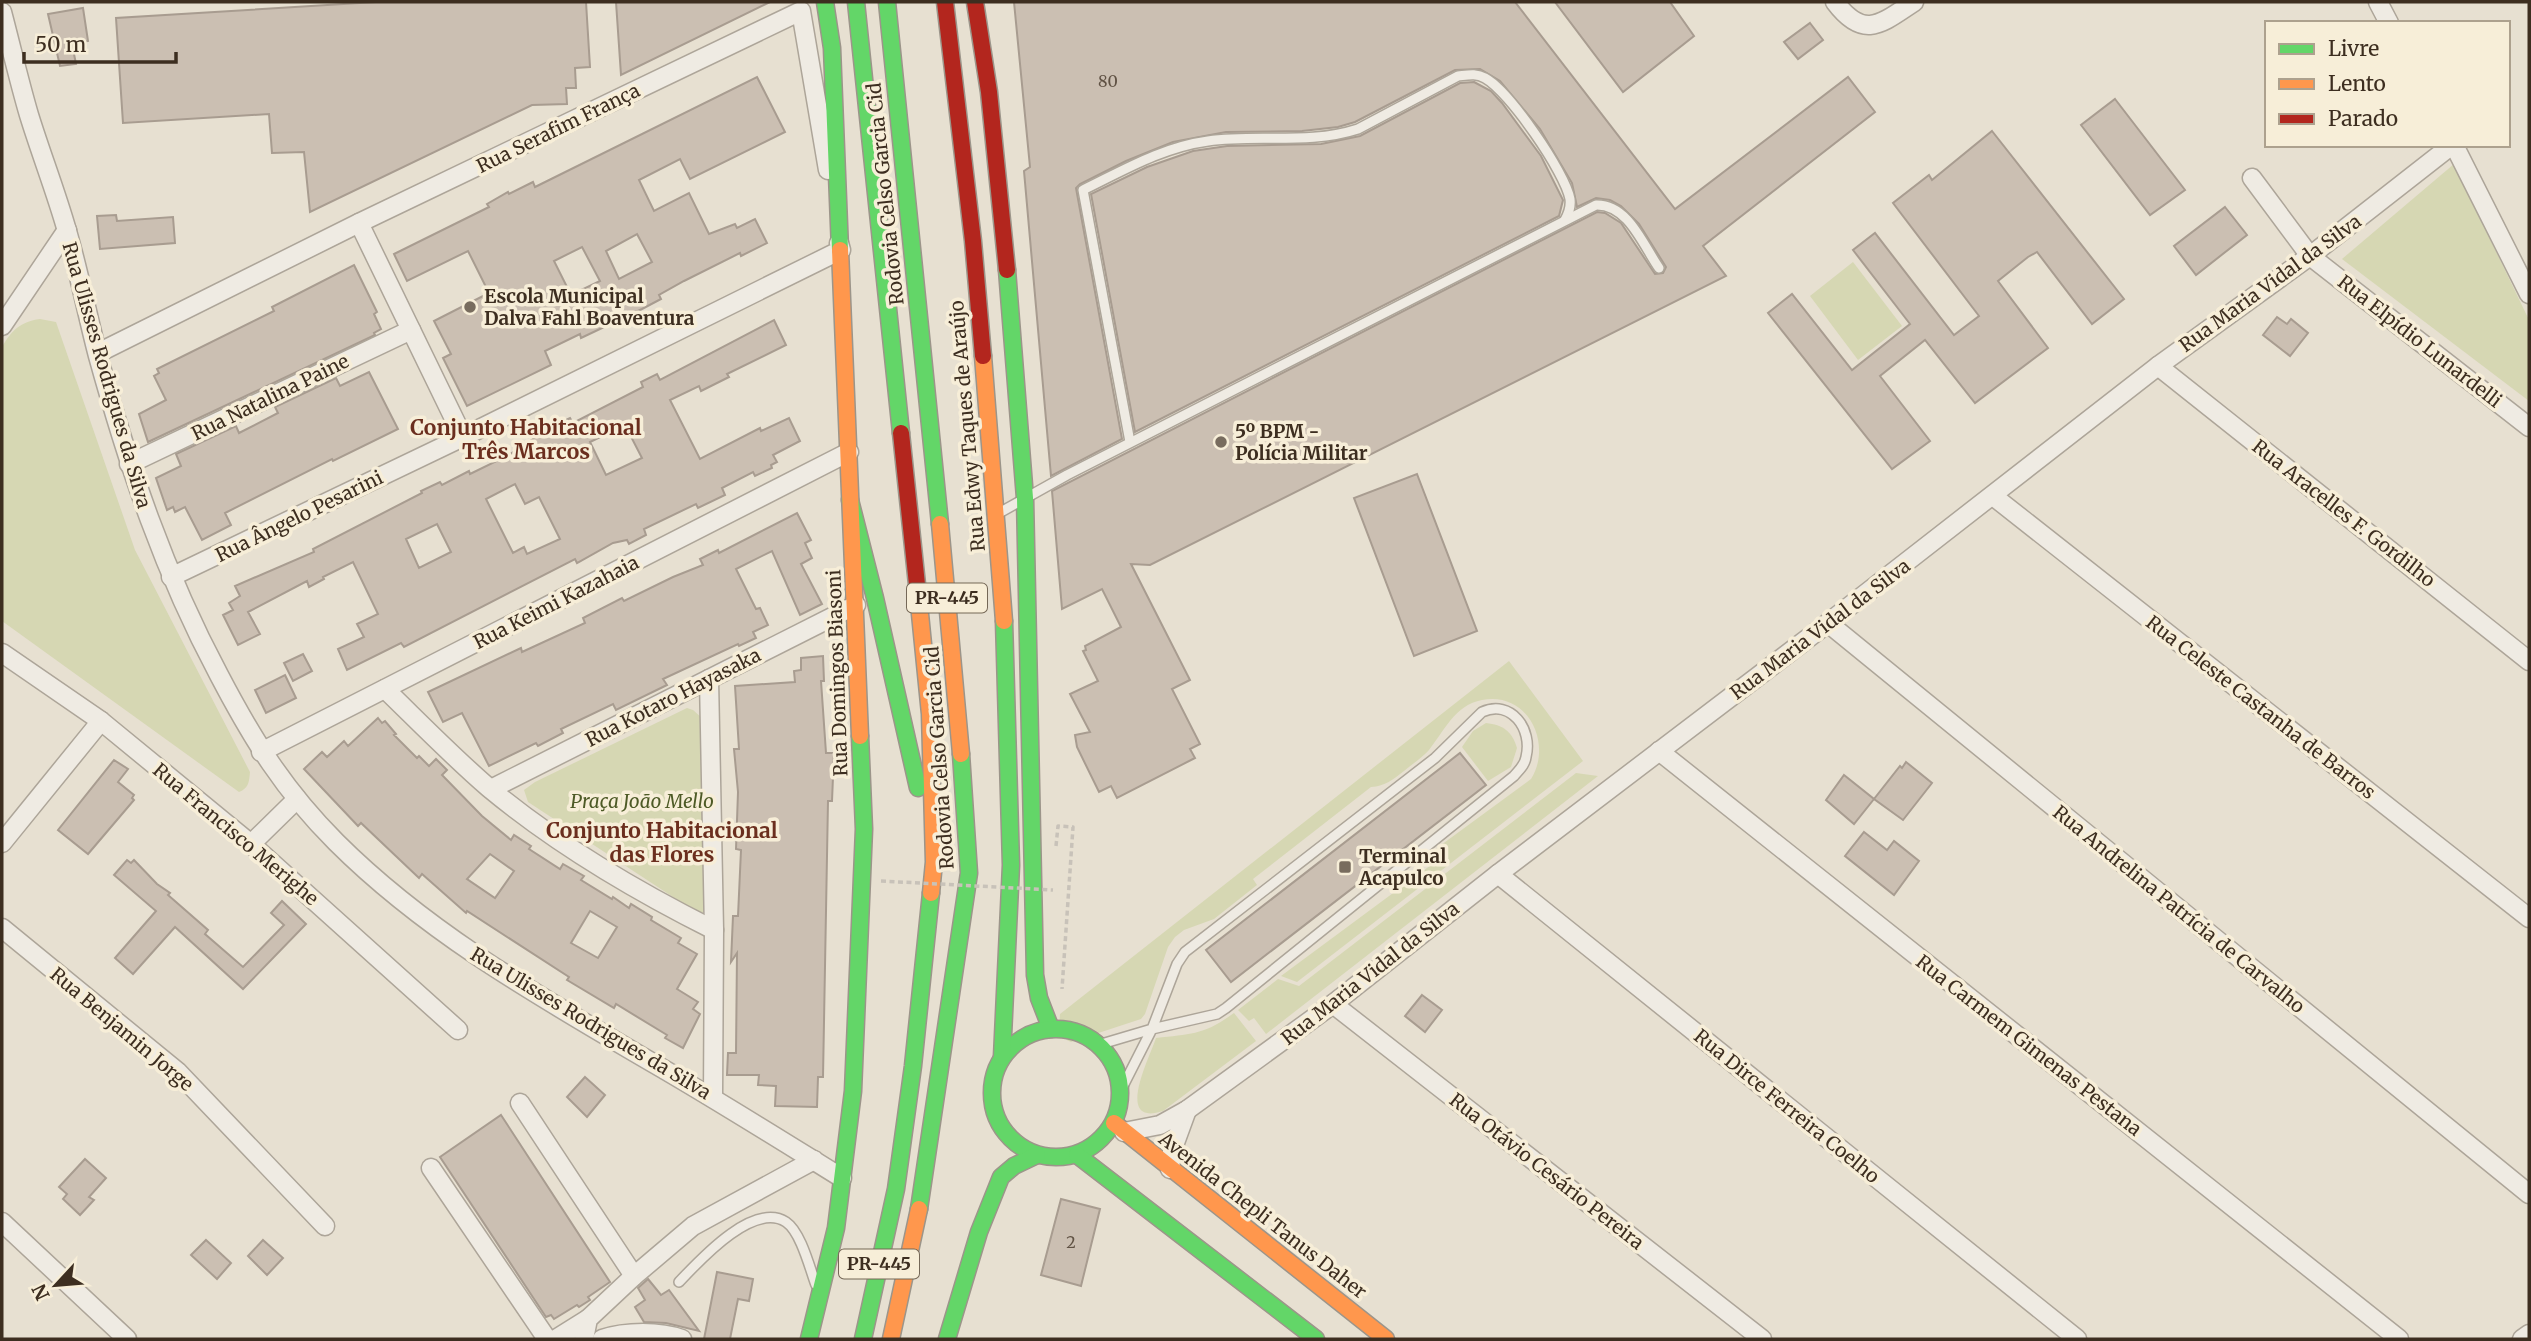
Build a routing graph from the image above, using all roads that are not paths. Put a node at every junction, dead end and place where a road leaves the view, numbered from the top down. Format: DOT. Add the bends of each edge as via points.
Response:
graph roads {
  1 [pos="825,2"];
  2 [pos="856,2"];
  3 [pos="887,2"];
  4 [pos="945,2"];
  5 [pos="975,2"];
  6 [pos="1835,2"];
  7 [pos="1914,2"];
  8 [pos="2378,2"];
  9 [pos="2,12"];
  10 [pos="2388,21"];
  11 [pos="2450,147"];
  12 [pos="2454,147"];
  13 [pos="2252,178"];
  14 [pos="1564,219"];
  15 [pos="359,223"];
  16 [pos="67,230"];
  17 [pos="841,250"];
  18 [pos="2310,256"];
  19 [pos="1659,268"];
  20 [pos="2529,294"];
  21 [pos="2,326"];
  22 [pos="411,330"];
  23 [pos="97,354"];
  24 [pos="2158,366"];
  25 [pos="2529,427"];
  26 [pos="463,437"];
  27 [pos="1130,442"];
  28 [pos="849,452"];
  29 [pos="129,464"];
  30 [pos="1993,496"];
  31 [pos="1025,498"];
  32 [pos="850,500"];
  33 [pos="997,514"];
  34 [pos="171,577"];
  35 [pos="856,605"];
  36 [pos="1828,623"];
  37 [pos="2,653"];
  38 [pos="2529,661"];
  39 [pos="709,679"];
  40 [pos="385,689"];
  41 [pos="101,721"];
  42 [pos="1659,751"];
  43 [pos="261,752"];
  44 [pos="491,789"];
  45 [pos="297,799"];
  46 [pos="2,843"];
  47 [pos="251,844"];
  48 [pos="934,862"];
  49 [pos="1498,873"];
  50 [pos="2529,918"];
  51 [pos="2,928"];
  52 [pos="714,930"];
  53 [pos="1333,1004"];
  54 [pos="1051,1029"];
  55 [pos="1152,1029"];
  56 [pos="458,1030"];
  57 [pos="1098,1045"];
  58 [pos="1002,1057"];
  59 [pos="1121,1090"];
  60 [pos="713,1098"];
  61 [pos="520,1103"];
  62 [pos="1187,1110"];
  63 [pos="1119,1128"];
  64 [pos="1037,1155"];
  65 [pos="1077,1155"];
  66 [pos="814,1160"];
  67 [pos="431,1168"];
  68 [pos="1170,1169"];
  69 [pos="842,1178"];
  70 [pos="2529,1194"];
  71 [pos="2,1222"];
  72 [pos="325,1226"];
  73 [pos="634,1276"];
  74 [pos="679,1282"];
  75 [pos="819,1293"];
  76 [pos="588,1319"];
  77 [pos="2529,1334"];
  78 [pos="127,1339"];
  79 [pos="547,1339"];
  80 [pos="556,1339"];
  81 [pos="584,1339"];
  82 [pos="602,1339"];
  83 [pos="682,1339"];
  84 [pos="808,1339"];
  85 [pos="863,1339"];
  86 [pos="891,1339"];
  87 [pos="947,1339"];
  88 [pos="1315,1339"];
  89 [pos="1386,1339"];
  90 [pos="1762,1339"];
  91 [pos="2077,1339"];
  92 [pos="2399,1339"];
  93 [pos="2522,1339"];
  1 -- 17 [label="main road, Rua Domingos Biasoni" via="832,48"];
  2 -- 48 [label="main road, Rodovia Celso Garcia Cid / PR-445" via="930,714"];
  3 -- 86 [label="main road, Rodovia Celso Garcia Cid / PR-445" via="957,695 969,873 922,1194"];
  4 -- 33 [label="main road, Rua Edwy Taques de Araújo"];
  5 -- 31 [label="main road" via="989,92"];
  6 -- 7 [label="street" via="1865,25 1880,25"];
  8 -- 10 [label="street"];
  9 -- 16 [label="street, Rua Ulisses Rodrigues da Silva" via="28,112"];
  11 -- 18 [label="street, Rua Maria Vidal da Silva"];
  12 -- 20 [label="street"];
  13 -- 18 [label="street, Rua Elpídio Lunardelli"];
  14 -- 19 [label="lane" via="1596,205 1616,208"];
  14 -- 27 [label="lane"];
  14 -- 27 [label="lane" via="1570,200 1543,146 1495,85 1474,74 1458,76 1346,133 1306,139 1211,140 1174,147 1083,190"];
  15 -- 17 [label="street, Rua Serafim França" via="801,11"];
  15 -- 22 [label="street"];
  15 -- 23 [label="street, Rua Serafim França"];
  16 -- 21 [label="street"];
  16 -- 23 [label="street, Rua Ulisses Rodrigues da Silva"];
  17 -- 26 [label="street, Rua Ângelo Pesarini"];
  17 -- 28 [label="main road, Rua Domingos Biasoni"];
  18 -- 24 [label="street, Rua Maria Vidal da Silva"];
  18 -- 25 [label="street, Rua Elpídio Lunardelli"];
  22 -- 26 [label="street"];
  22 -- 29 [label="street, Rua Natalina Paine"];
  23 -- 29 [label="street, Rua Ulisses Rodrigues da Silva"];
  24 -- 30 [label="street, Rua Maria Vidal da Silva"];
  24 -- 38 [label="street, Rua Aracelles F. Gordilho"];
  26 -- 34 [label="street, Rua Ângelo Pesarini"];
  27 -- 31 [label="lane"];
  28 -- 32 [label="main road, Rua Domingos Biasoni"];
  28 -- 40 [label="street, Rua Keimi Kazahaia"];
  29 -- 34 [label="street, Rua Ulisses Rodrigues da Silva"];
  30 -- 36 [label="street, Rua Maria Vidal da Silva"];
  30 -- 50 [label="street, Rua Celeste Castanha de Barros"];
  31 -- 33 [label="lane"];
  31 -- 54 [label="main road" via="1035,975"];
  32 -- 35 [label="main road, Rua Domingos Biasoni"];
  32 -- 48 [label="main road"];
  33 -- 58 [label="main road, Rua Edwy Taques de Araújo" via="1011,865"];
  34 -- 43 [label="street, Rua Ulisses Rodrigues da Silva"];
  35 -- 39 [label="street, Rua Kotaro Hayasaka"];
  35 -- 69 [label="main road, Rua Domingos Biasoni" via="864,829 853,1091"];
  36 -- 42 [label="street, Rua Maria Vidal da Silva"];
  36 -- 70 [label="street, Rua Andrelina Patrícia de Carvalho"];
  37 -- 41 [label="street, Rua Francisco Merighe"];
  39 -- 44 [label="street, Rua Kotaro Hayasaka"];
  39 -- 52 [label="street"];
  40 -- 43 [label="street, Rua Keimi Kazahaia"];
  40 -- 44 [label="street"];
  41 -- 46 [label="street"];
  41 -- 47 [label="street, Rua Francisco Merighe"];
  42 -- 49 [label="street, Rua Maria Vidal da Silva"];
  42 -- 92 [label="street, Rua Carmem Gimenas Pestana"];
  43 -- 45 [label="street, Rua Ulisses Rodrigues da Silva"];
  44 -- 52 [label="street" via="604,868"];
  45 -- 47 [label="street"];
  45 -- 60 [label="street, Rua Ulisses Rodrigues da Silva" via="355,860 443,931 534,993"];
  47 -- 56 [label="street, Rua Francisco Merighe"];
  48 -- 85 [label="main road, Rodovia Celso Garcia Cid / PR-445" via="896,1189"];
  49 -- 53 [label="street, Rua Maria Vidal da Silva"];
  49 -- 91 [label="street, Rua Dirce Ferreira Coelho"];
  51 -- 72 [label="street, Rua Benjamin Jorge" via="178,1072"];
  52 -- 60 [label="street"];
  53 -- 62 [label="street, Rua Maria Vidal da Silva"];
  53 -- 90 [label="street, Rua Otávio Cesário Pereira"];
  54 -- 57 [label="main road" via="1071,1030"];
  54 -- 58 [label="main road" via="1023,1038"];
  55 -- 55 [label="lane" via="1185,952 1435,758 1482,712 1499,708 1515,716 1528,743 1524,765 1514,776 1217,1014"];
  55 -- 57 [label="lane"];
  55 -- 59 [label="lane"];
  57 -- 59 [label="main road" via="1116,1070"];
  58 -- 64 [label="main road" via="994,1074 995,1113 1011,1139"];
  59 -- 63 [label="main road"];
  60 -- 66 [label="street, Rua Ulisses Rodrigues da Silva"];
  61 -- 73 [label="street"];
  62 -- 63 [label="street, Rua Maria Vidal da Silva" via="1160,1125"];
  62 -- 68 [label="street"];
  63 -- 65 [label="main road"];
  63 -- 68 [label="main road, Avenida Chepli Tanus Daher"];
  64 -- 65 [label="main road"];
  64 -- 87 [label="main road" via="1001,1177"];
  65 -- 88 [label="main road"];
  66 -- 69 [label="street, Rua Ulisses Rodrigues da Silva"];
  66 -- 73 [label="street" via="694,1226"];
  67 -- 79 [label="street"];
  68 -- 89 [label="main road, Avenida Chepli Tanus Daher"];
  69 -- 75 [label="main road, Rua Domingos Biasoni" via="836,1228"];
  71 -- 78 [label="street"];
  73 -- 76 [label="street"];
  74 -- 75 [label="lane" via="732,1234 757,1220 773,1218 787,1223 797,1235"];
  75 -- 84 [label="main road, Rua Domingos Biasoni"];
  76 -- 80 [label="street"];
  76 -- 81 [label="street"];
  77 -- 93 [label="street"];
  82 -- 83 [label="street" via="645,1333"];
}
